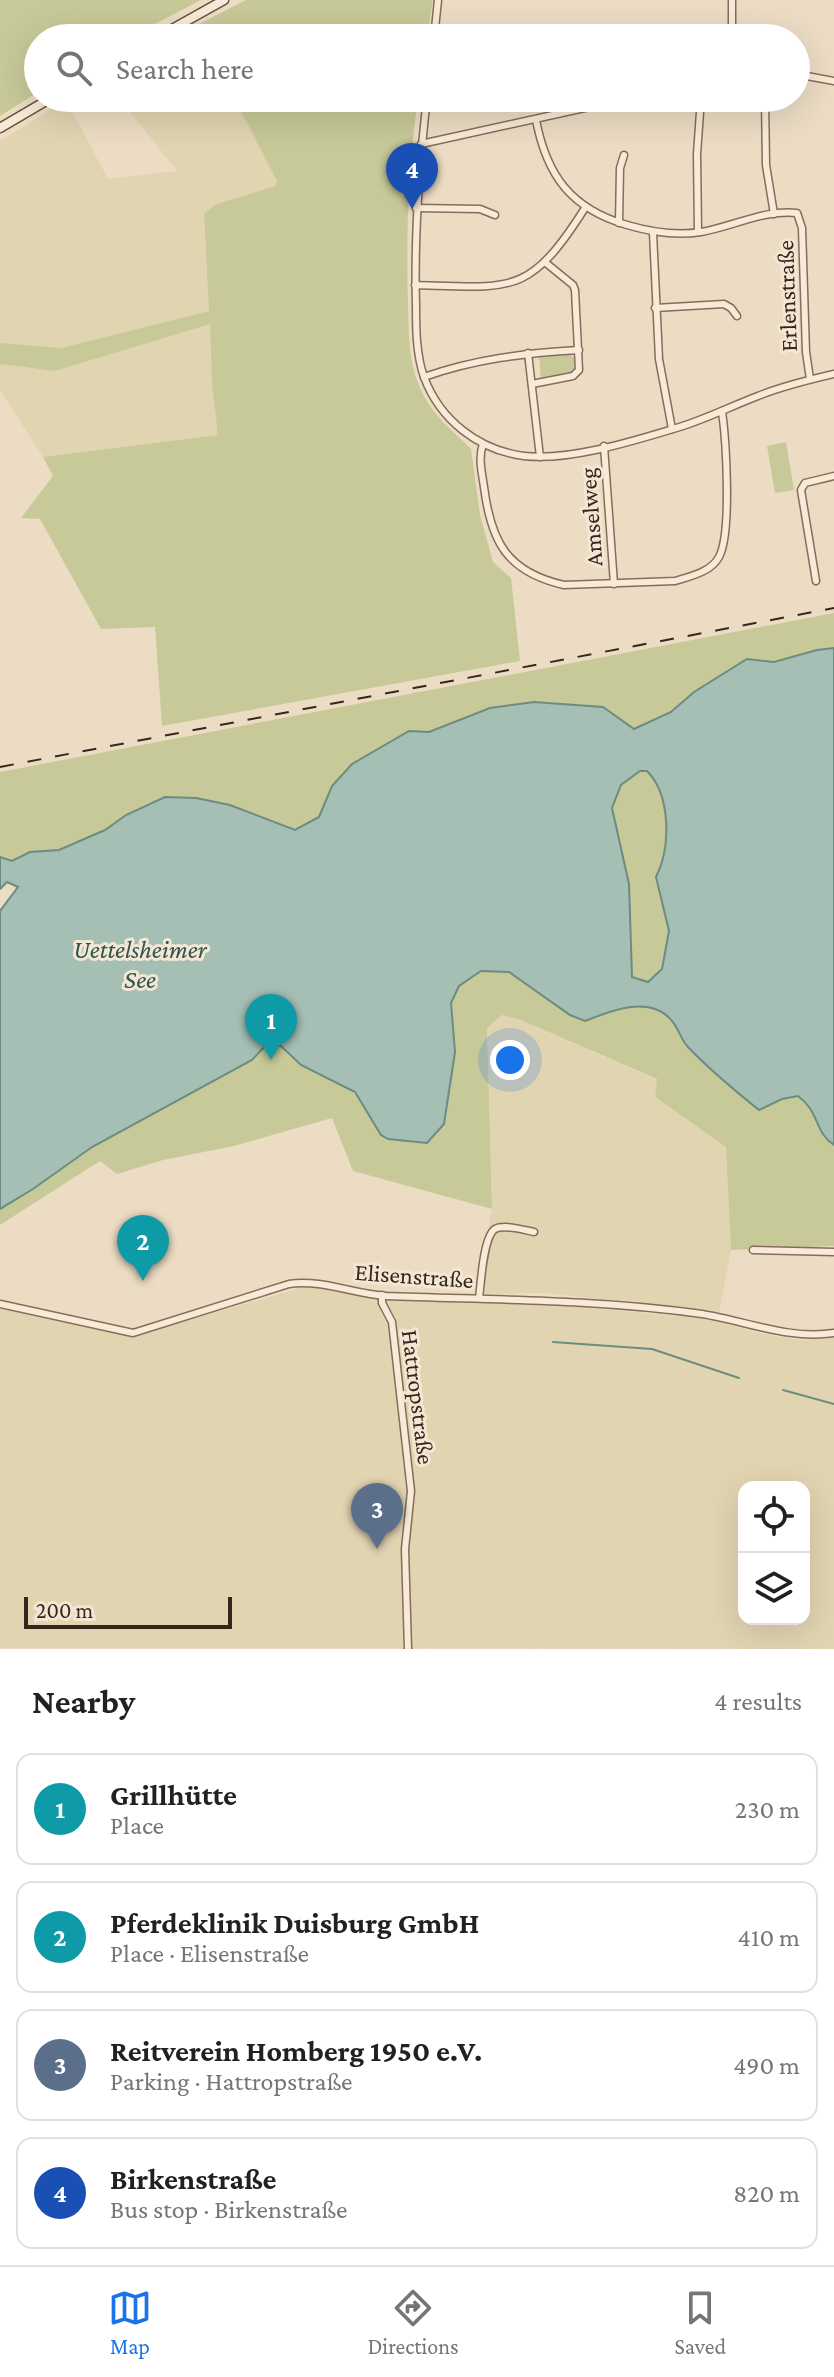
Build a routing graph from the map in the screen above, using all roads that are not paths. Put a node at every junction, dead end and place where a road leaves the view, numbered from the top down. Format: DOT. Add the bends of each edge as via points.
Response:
graph roads {
  1 [pos="224,0"];
  2 [pos="438,0"];
  3 [pos="732,0"];
  4 [pos="181,24"];
  5 [pos="435,24"];
  6 [pos="732,24"];
  7 [pos="810,77"];
  8 [pos="834,81"];
  9 [pos="27,112"];
  10 [pos="425,112"];
  11 [pos="570,112"];
  12 [pos="700,112"];
  13 [pos="765,112"];
  14 [pos="536,120"];
  15 [pos="0,128"];
  16 [pos="421,144"];
  17 [pos="624,155"];
  18 [pos="416,208"];
  19 [pos="585,208"];
  20 [pos="774,214"];
  21 [pos="495,215"];
  22 [pos="619,223"];
  23 [pos="698,232"];
  24 [pos="653,233"];
  25 [pos="546,263"];
  26 [pos="415,285"];
  27 [pos="655,308"];
  28 [pos="737,316"];
  29 [pos="579,350"];
  30 [pos="528,353"];
  31 [pos="834,374"];
  32 [pos="424,377"];
  33 [pos="810,379"];
  34 [pos="532,384"];
  35 [pos="722,411"];
  36 [pos="672,429"];
  37 [pos="483,444"];
  38 [pos="604,446"];
  39 [pos="540,457"];
  40 [pos="834,476"];
  41 [pos="816,581"];
  42 [pos="614,584"];
  43 [pos="534,1232"];
  44 [pos="753,1250"];
  45 [pos="834,1252"];
  46 [pos="382,1295"];
  47 [pos="479,1298"];
  48 [pos="0,1304"];
  49 [pos="834,1333"];
  50 [pos="408,1649"];
  1 -- 4 [label="main road"];
  2 -- 5 [label="street"];
  3 -- 6 [label="street"];
  7 -- 8 [label="street"];
  9 -- 15 [label="main road"];
  10 -- 16 [label="street"];
  11 -- 14 [label="street"];
  12 -- 23 [label="street"];
  13 -- 20 [label="street"];
  14 -- 16 [label="street"];
  14 -- 19 [label="street" via="554,172"];
  16 -- 18 [label="street"];
  17 -- 22 [label="street"];
  18 -- 21 [label="street" via="480,209"];
  18 -- 26 [label="street"];
  19 -- 22 [label="street"];
  19 -- 25 [label="street"];
  20 -- 23 [label="street"];
  20 -- 33 [label="street, Erlenstraße" via="797,213 802,228"];
  22 -- 24 [label="street"];
  23 -- 24 [label="street"];
  24 -- 27 [label="street"];
  25 -- 26 [label="street" via="501,285"];
  25 -- 29 [label="street" via="575,290"];
  26 -- 32 [label="street"];
  27 -- 28 [label="street" via="724,304"];
  27 -- 36 [label="street"];
  29 -- 30 [label="street"];
  29 -- 34 [label="street" via="577,374"];
  30 -- 32 [label="street" via="462,364"];
  30 -- 34 [label="street"];
  31 -- 33 [label="street"];
  32 -- 37 [label="street" via="453,423"];
  33 -- 35 [label="street"];
  34 -- 39 [label="street"];
  35 -- 36 [label="street"];
  35 -- 42 [label="street" via="725,515 718,558 704,571 675,581"];
  36 -- 38 [label="street"];
  37 -- 39 [label="street"];
  37 -- 42 [label="street" via="488,518 510,558 547,581"];
  38 -- 39 [label="street"];
  38 -- 42 [label="street, Amselweg"];
  40 -- 41 [label="street" via="805,483 801,490"];
  43 -- 47 [label="street" via="502,1228 492,1233"];
  44 -- 45 [label="street"];
  46 -- 47 [label="street, Elisenstraße"];
  46 -- 48 [label="street, Elisenstraße" via="296,1283 133,1333"];
  46 -- 50 [label="street, Hattropstraße" via="392,1322 410,1479 404,1576"];
  47 -- 49 [label="street, Elisenstraße" via="702,1314 800,1335"];
}
